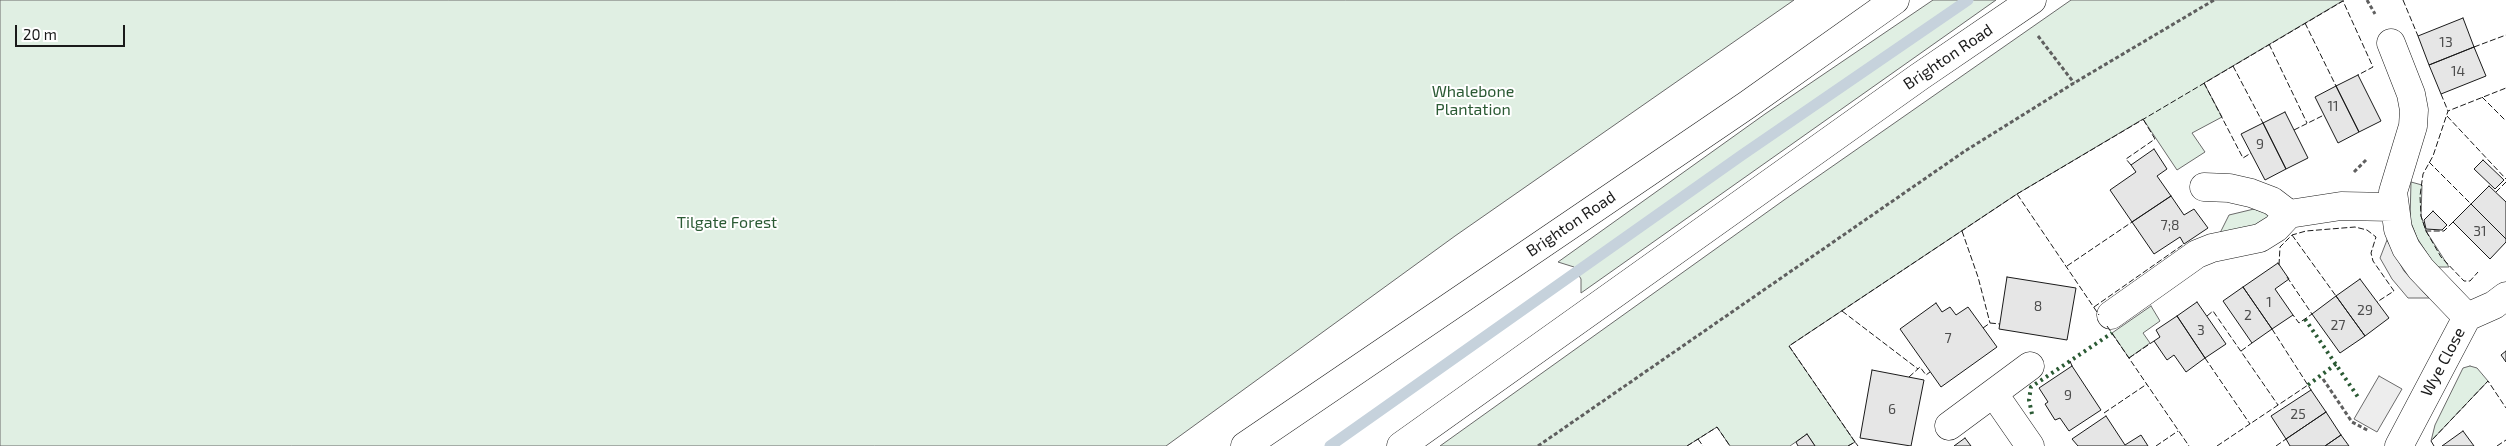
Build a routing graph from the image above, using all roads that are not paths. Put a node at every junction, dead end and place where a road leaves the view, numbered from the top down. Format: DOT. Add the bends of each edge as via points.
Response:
graph roads {
  1 [pos="1895,0"];
  2 [pos="2025,5"];
  3 [pos="2390,44"];
  4 [pos="2204,187"];
  5 [pos="2393,208"];
  6 [pos="2289,214"];
  7 [pos="2506,296"];
  8 [pos="2111,315"];
  9 [pos="2467,316"];
  10 [pos="2030,366"];
  11 [pos="1994,394"];
  12 [pos="1950,426"];
  13 [pos="1245,446"];
  14 [pos="1401,446"];
  15 [pos="2030,446"];
  16 [pos="2399,446"];
  1 -- 13 [label="main road, Brighton Road" via="1747,105"];
  2 -- 14 [label="main road, Brighton Road"];
  3 -- 5 [label="main road" via="2411,94 2414,110 2392,192"];
  4 -- 6 [label="main road" via="2251,193 2272,201"];
  5 -- 6 [label="main road" via="2341,206"];
  5 -- 9 [label="main road" via="2406,248 2442,292"];
  6 -- 8 [label="main road" via="2260,238 2197,254"];
  7 -- 9 [label="main road, Wye Close" via="2494,305"];
  9 -- 16 [label="main road, Wye Close"];
  10 -- 11 [label="main road"];
  11 -- 12 [label="main road"];
  11 -- 15 [label="main road"];
}
